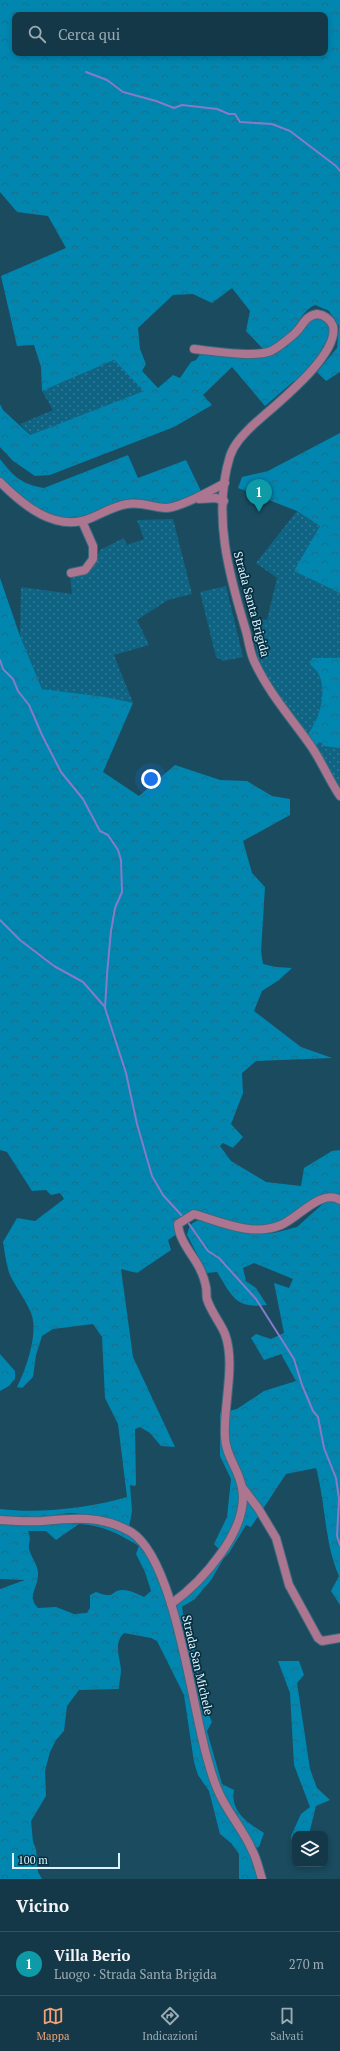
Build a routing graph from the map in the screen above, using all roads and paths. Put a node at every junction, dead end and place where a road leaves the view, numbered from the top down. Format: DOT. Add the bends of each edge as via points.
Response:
graph roads {
  1 [pos="194,349"];
  2 [pos="0,482"];
  3 [pos="225,483"];
  4 [pos="190,500"];
  5 [pos="224,501"];
  6 [pos="82,521"];
  7 [pos="71,573"];
  8 [pos="340,796"];
  9 [pos="340,1200"];
  10 [pos="242,1487"];
  11 [pos="0,1520"];
  12 [pos="171,1604"];
  13 [pos="340,1638"];
  14 [pos="262,1879"];
  1 -- 3 [label="street, Strada Santa Brigida" via="265,353 296,333 307,318 318,314 328,318 336,335 334,345 322,362 240,439 230,456"];
  2 -- 6 [label="street" via="45,517 62,522"];
  3 -- 4 [label="street"];
  3 -- 5 [label="street, Strada Santa Brigida"];
  4 -- 5 [label="street" via="216,498"];
  4 -- 6 [label="street" via="167,508 141,503 118,506"];
  5 -- 8 [label="street, Strada Santa Brigida" via="226,560 254,663 312,747"];
  6 -- 7 [label="street" via="92,546 93,559 85,570"];
  9 -- 10 [label="street, Strada San Michele" via="325,1197 273,1229 260,1230 227,1225 191,1215 178,1224 181,1237 200,1268 207,1299 228,1343 229,1393 225,1444"];
  10 -- 12 [label="street, Strada San Michele" via="242,1504 236,1530 189,1591"];
  10 -- 13 [label="street" via="276,1538 289,1585 318,1638 322,1641"];
  11 -- 12 [label="street" via="93,1518 129,1531 144,1543"];
  12 -- 14 [label="street, Strada San Michele" via="188,1666 208,1761 220,1795 252,1850"];
}
